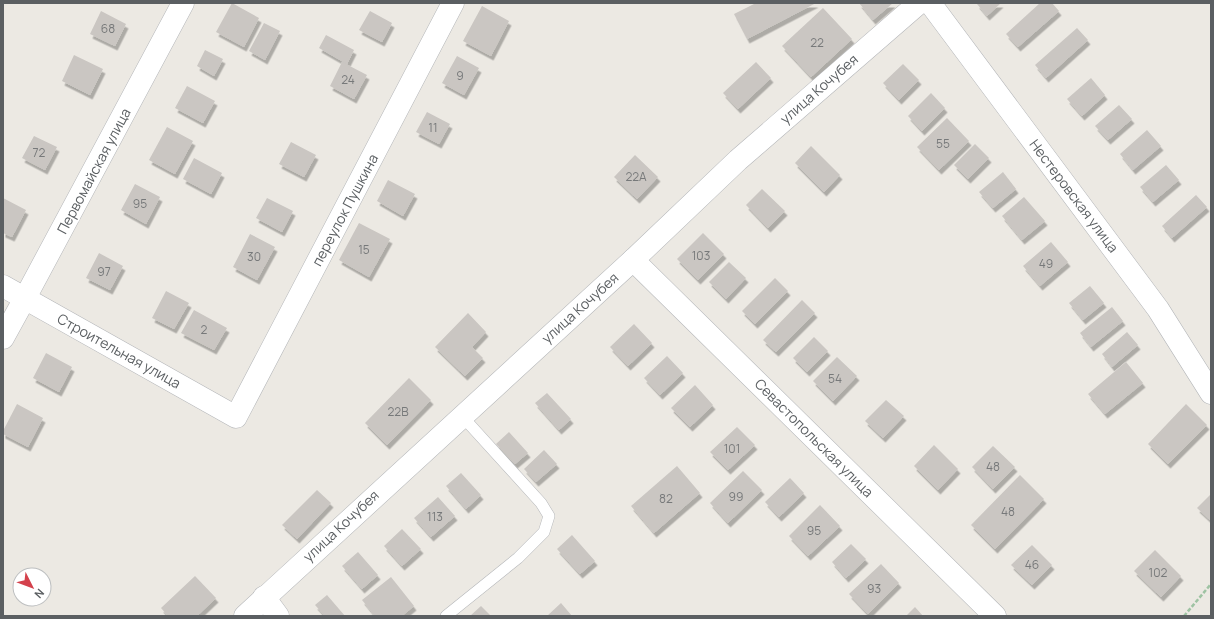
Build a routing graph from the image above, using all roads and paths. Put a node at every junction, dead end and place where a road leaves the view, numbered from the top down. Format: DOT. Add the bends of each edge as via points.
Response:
graph roads {
  1 [pos="453,3"];
  2 [pos="919,3"];
  3 [pos="930,3"];
  4 [pos="176,5"];
  5 [pos="633,260"];
  6 [pos="3,286"];
  7 [pos="26,298"];
  8 [pos="3,338"];
  9 [pos="1211,393"];
  10 [pos="462,416"];
  11 [pos="236,417"];
  12 [pos="1211,584"];
  13 [pos="264,597"];
  14 [pos="245,616"];
  15 [pos="278,616"];
  16 [pos="446,616"];
  17 [pos="995,616"];
  18 [pos="1184,616"];
  1 -- 11 [label="street, переулок Пушкина"];
  2 -- 5 [label="street, улица Кочубея" via="738,160"];
  3 -- 9 [label="street, Нестеровская улица" via="1158,309"];
  4 -- 7 [label="street, Первомайская улица"];
  5 -- 10 [label="street, улица Кочубея"];
  5 -- 17 [label="street, Севастопольская улица"];
  6 -- 7 [label="street, Строительная улица"];
  7 -- 8 [label="street, Первомайская улица"];
  7 -- 11 [label="street, Строительная улица"];
  10 -- 13 [label="street, улица Кочубея"];
  10 -- 16 [label="lane" via="541,503 549,516 544,532 518,558"];
  12 -- 18 [label="path"];
  13 -- 14 [label="street, улица Кочубея"];
  13 -- 15 [label="street"];
}
